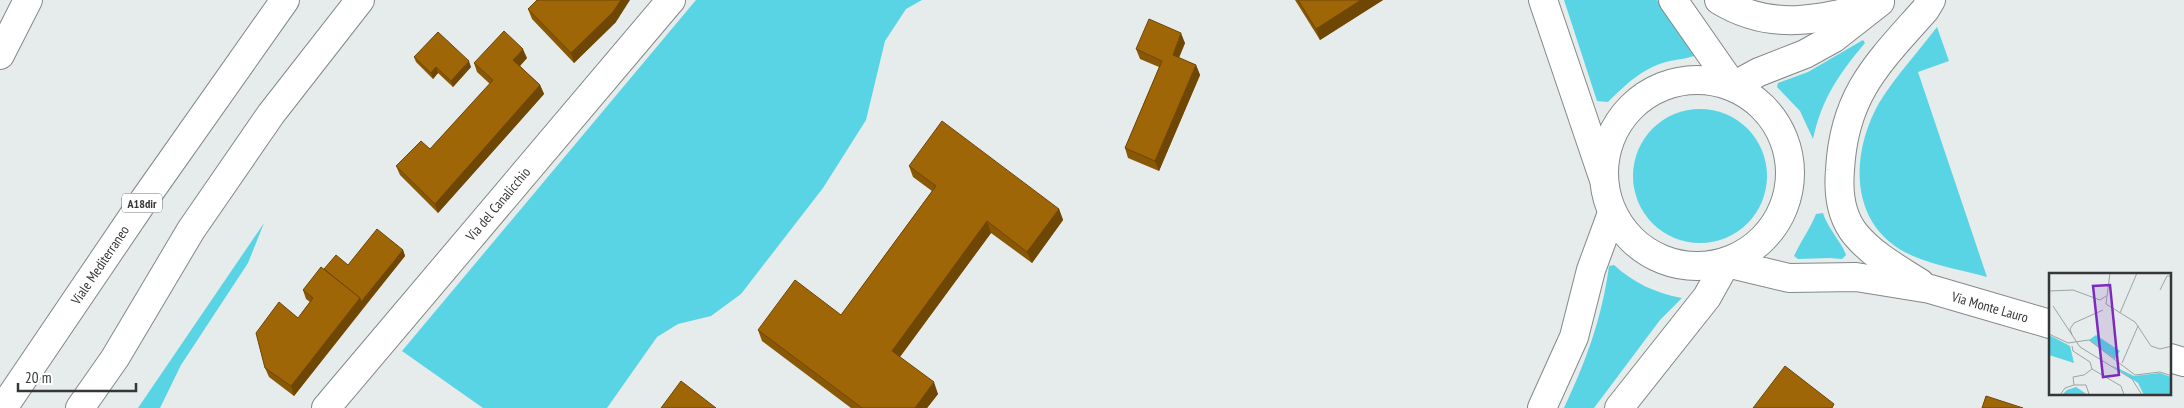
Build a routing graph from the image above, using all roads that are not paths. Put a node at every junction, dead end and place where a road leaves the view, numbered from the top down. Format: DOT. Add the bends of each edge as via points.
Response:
graph roads {
  1 [pos="28,0"];
  2 [pos="285,0"];
  3 [pos="360,0"];
  4 [pos="671,0"];
  5 [pos="1543,0"];
  6 [pos="1673,0"];
  7 [pos="1719,0"];
  8 [pos="1931,0"];
  9 [pos="1879,3"];
  10 [pos="0,55"];
  11 [pos="1733,86"];
  12 [pos="1603,177"];
  13 [pos="1612,213"];
  14 [pos="1726,263"];
  15 [pos="1930,290"];
  16 [pos="2049,324"];
  17 [pos="3,408"];
  18 [pos="80,408"];
  19 [pos="326,408"];
  20 [pos="1542,408"];
  21 [pos="1619,408"];
  1 -- 10 [label="main road"];
  2 -- 17 [label="main road, Viale Mediterraneo / A18dir"];
  3 -- 18 [label="main road" via="271,114 191,230 115,358"];
  4 -- 19 [label="main road, Via del Canalicchio"];
  5 -- 12 [label="main road"];
  6 -- 11 [label="main road"];
  7 -- 9 [label="main road" via="1736,11 1790,22 1829,17"];
  8 -- 15 [label="main road" via="1874,68 1856,98 1845,127 1839,181 1846,220 1856,235 1877,256"];
  9 -- 11 [label="main road" via="1834,38"];
  11 -- 12 [label="main road" via="1686,79 1662,85 1642,96 1612,132 1605,154"];
  11 -- 14 [label="main road" via="1776,121 1788,148 1791,176 1785,205 1771,231 1751,250"];
  12 -- 13 [label="main road"];
  13 -- 14 [label="main road" via="1626,236 1671,264 1698,267"];
  13 -- 20 [label="main road" via="1591,270 1574,337"];
  14 -- 15 [label="main road" via="1789,278 1856,278"];
  14 -- 21 [label="main road" via="1707,297"];
  15 -- 16 [label="main road, Via Monte Lauro"];
}
